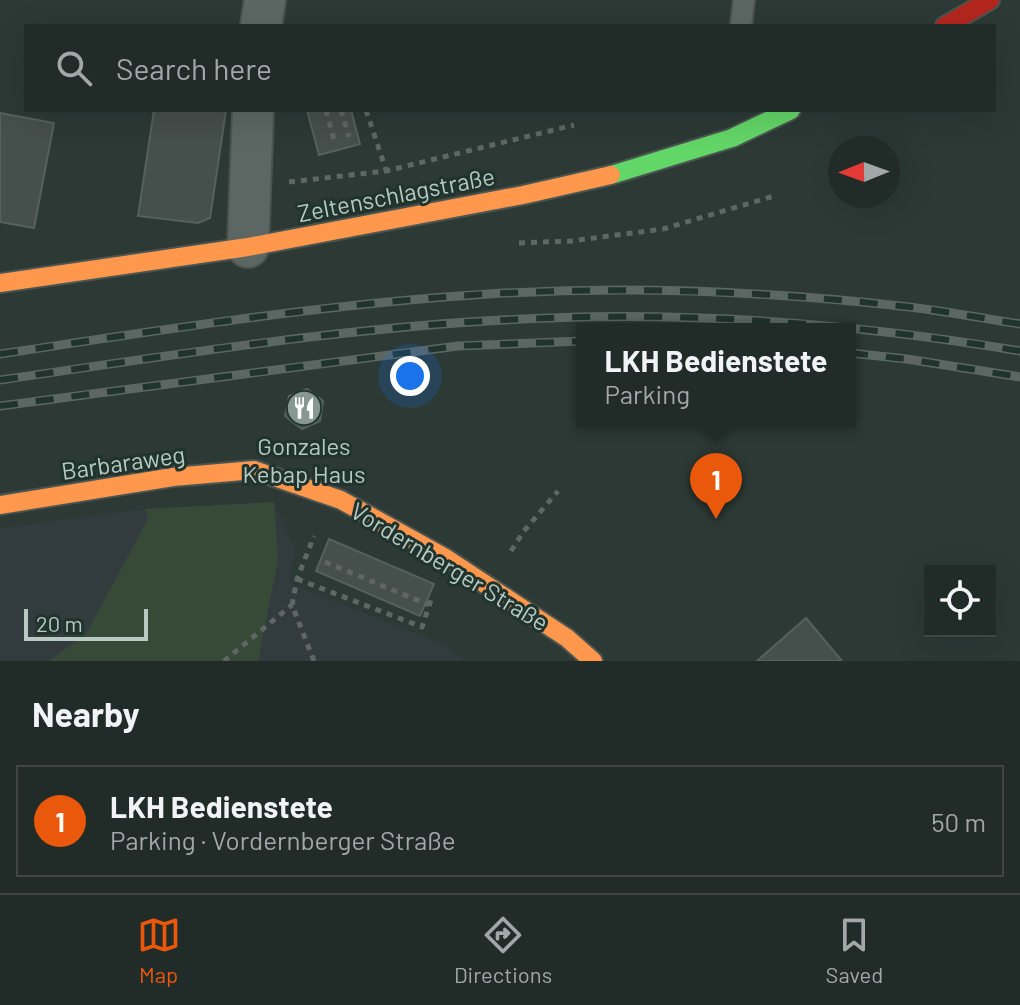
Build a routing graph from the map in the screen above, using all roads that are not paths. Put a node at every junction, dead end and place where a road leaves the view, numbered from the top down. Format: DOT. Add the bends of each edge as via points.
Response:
graph roads {
  1 [pos="265,0"];
  2 [pos="744,0"];
  3 [pos="990,0"];
  4 [pos="261,24"];
  5 [pos="741,24"];
  6 [pos="948,24"];
  7 [pos="253,112"];
  8 [pos="734,112"];
  9 [pos="787,112"];
  10 [pos="732,138"];
  11 [pos="248,247"];
  12 [pos="0,283"];
  13 [pos="254,470"];
  14 [pos="0,505"];
  15 [pos="593,661"];
  1 -- 4 [label="street"];
  2 -- 5 [label="lane"];
  3 -- 6 [label="main road"];
  7 -- 11 [label="street"];
  8 -- 10 [label="lane"];
  9 -- 10 [label="main road, Zeltenschlagstraße"];
  10 -- 11 [label="main road, Zeltenschlagstraße" via="551,189"];
  11 -- 12 [label="main road, Zeltenschlagstraße"];
  13 -- 14 [label="main road, Barbaraweg" via="173,477"];
  13 -- 15 [label="main road, Vordernberger Straße" via="341,500 444,557"];
}
